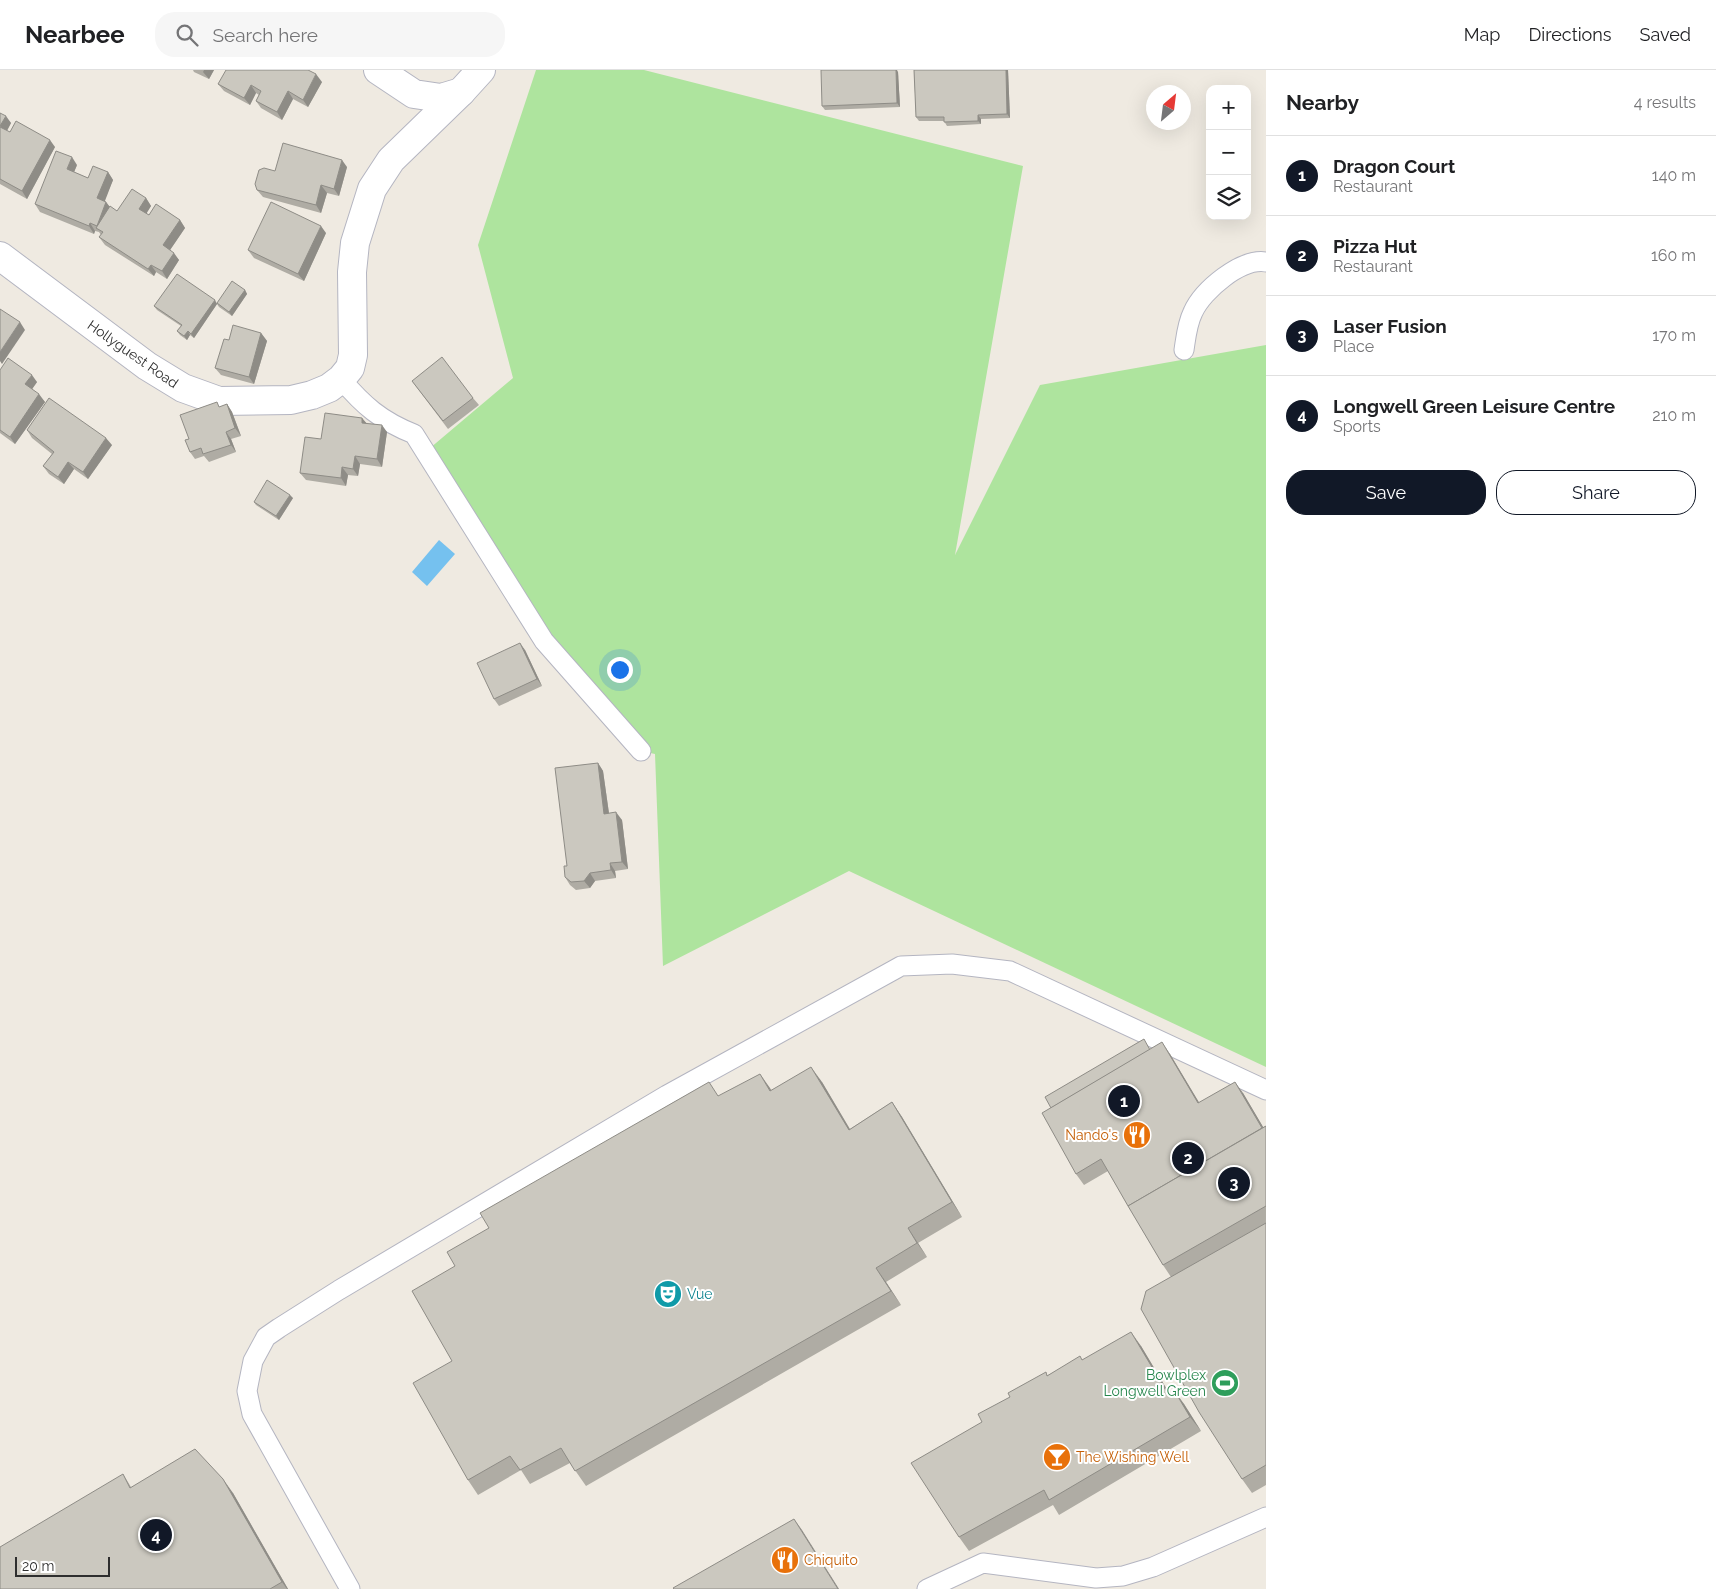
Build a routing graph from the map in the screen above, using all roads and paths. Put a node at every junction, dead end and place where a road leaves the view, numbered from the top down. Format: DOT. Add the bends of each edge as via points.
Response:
graph roads {
  1 [pos="378,70"];
  2 [pos="481,70"];
  3 [pos="461,92"];
  4 [pos="0,256"];
  5 [pos="1266,262"];
  6 [pos="1184,350"];
  7 [pos="341,379"];
  8 [pos="640,751"];
  9 [pos="1266,1090"];
  10 [pos="1266,1517"];
  11 [pos="1007,1550"];
  12 [pos="983,1563"];
  13 [pos="350,1589"];
  14 [pos="926,1589"];
  1 -- 3 [label="street" via="414,94 441,98"];
  2 -- 3 [label="street, Hollyguest Road"];
  3 -- 7 [label="street, Hollyguest Road" via="391,160 372,189 354,243 353,356 350,368"];
  4 -- 7 [label="street, Hollyguest Road" via="147,366 183,388 219,401 292,400 321,392"];
  5 -- 6 [label="lane" via="1258,261 1237,268 1204,295 1188,323"];
  7 -- 8 [label="lane" via="377,415 414,434 544,640"];
  9 -- 13 [label="lane" via="1010,970 952,964 896,968 667,1095 339,1290 266,1337 253,1361 247,1391 252,1414"];
  10 -- 12 [label="lane" via="1153,1567 1124,1576 1096,1578"];
  11 -- 12 [label="lane"];
  12 -- 14 [label="lane"];
}
